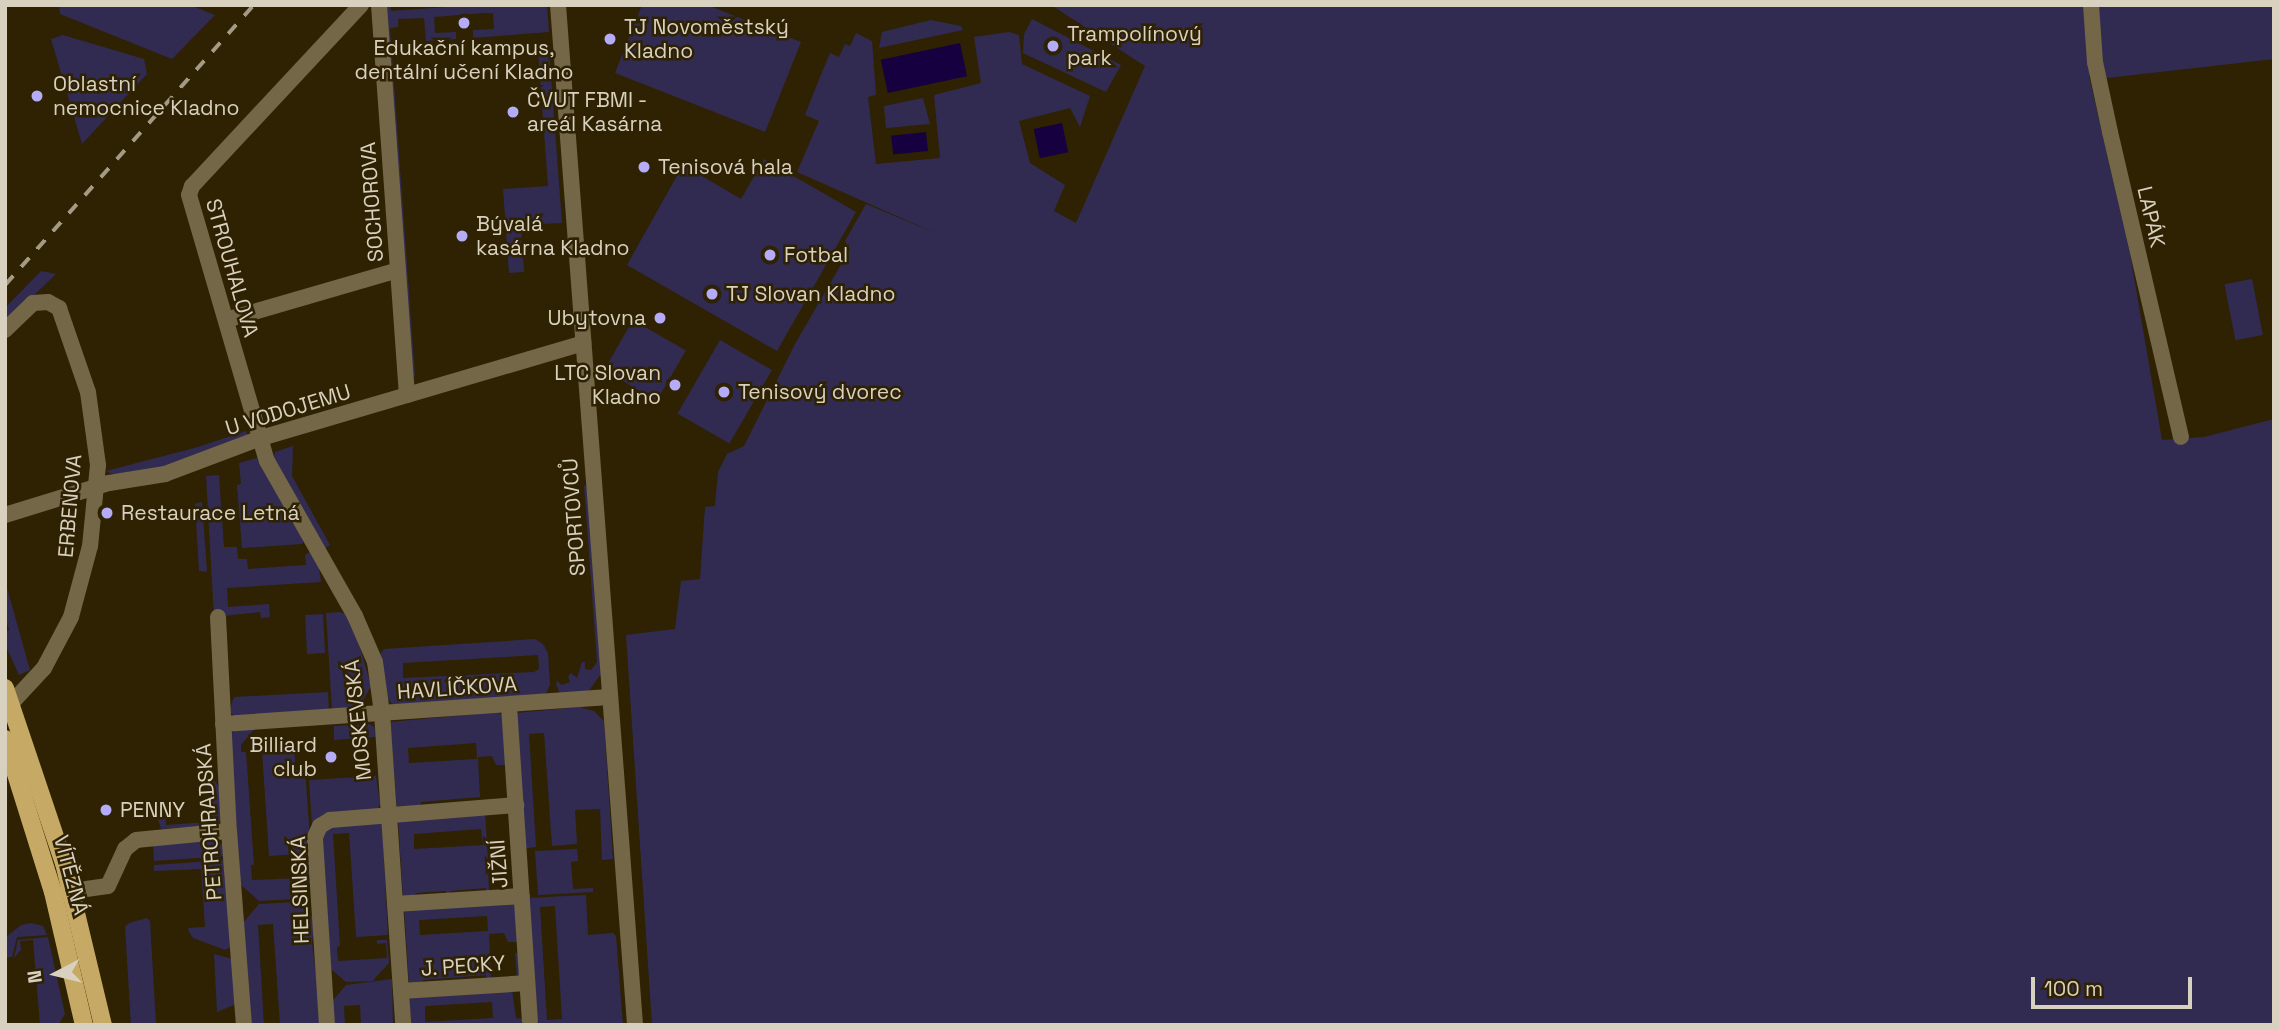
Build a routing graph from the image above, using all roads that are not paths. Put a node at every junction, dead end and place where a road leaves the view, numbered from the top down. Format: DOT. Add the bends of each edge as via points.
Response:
graph roads {
  1 [pos="361,5"];
  2 [pos="379,5"];
  3 [pos="558,5"];
  4 [pos="2091,5"];
  5 [pos="398,270"];
  6 [pos="226,320"];
  7 [pos="5,330"];
  8 [pos="583,343"];
  9 [pos="407,395"];
  10 [pos="2181,437"];
  11 [pos="261,438"];
  12 [pos="96,488"];
  13 [pos="5,515"];
  14 [pos="218,617"];
  15 [pos="610,697"];
  16 [pos="7,700"];
  17 [pos="509,706"];
  18 [pos="382,713"];
  19 [pos="223,724"];
  20 [pos="5,739"];
  21 [pos="516,805"];
  22 [pos="388,815"];
  23 [pos="229,831"];
  24 [pos="72,891"];
  25 [pos="522,896"];
  26 [pos="396,904"];
  27 [pos="527,983"];
  28 [pos="401,991"];
  29 [pos="530,1020"];
  30 [pos="84,1025"];
  31 [pos="103,1025"];
  32 [pos="244,1025"];
  33 [pos="327,1025"];
  34 [pos="403,1025"];
  35 [pos="635,1025"];
  1 -- 6 [label="street, STROUHALOVA" via="189,191"];
  2 -- 5 [label="street, SOCHOROVA"];
  3 -- 8 [label="street, SPORTOVCŮ"];
  4 -- 10 [label="street, LAPÁK" via="2095,61"];
  5 -- 6 [label="street"];
  5 -- 9 [label="street, SOCHOROVA"];
  6 -- 11 [label="street, STROUHALOVA"];
  7 -- 12 [label="street, ERBENOVA" via="29,305 48,302 61,312 88,392 96,444"];
  8 -- 9 [label="street, U VODOJEMU"];
  8 -- 15 [label="street, SPORTOVCŮ"];
  9 -- 11 [label="street, U VODOJEMU"];
  11 -- 12 [label="street, U VODOJEMU" via="174,472"];
  11 -- 18 [label="street, MOSKEVSKÁ" via="267,461 371,649"];
  12 -- 13 [label="street, U VODOJEMU"];
  12 -- 16 [label="street, ERBENOVA" via="90,546 71,617 44,668"];
  14 -- 19 [label="street, PETROHRADSKÁ"];
  15 -- 17 [label="street, HAVLÍČKOVA"];
  15 -- 35 [label="street, SPORTOVCŮ"];
  16 -- 24 [label="main road, VÍTĚZNÁ" via="48,809"];
  17 -- 18 [label="street, HAVLÍČKOVA"];
  17 -- 21 [label="street, JIŽNÍ"];
  18 -- 19 [label="street, HAVLÍČKOVA"];
  18 -- 22 [label="street, MOSKEVSKÁ"];
  19 -- 23 [label="street, PETROHRADSKÁ"];
  20 -- 30 [label="main road, VÍTĚZNÁ" via="53,892"];
  21 -- 22 [label="street"];
  21 -- 25 [label="street, JIŽNÍ"];
  22 -- 26 [label="street, MOSKEVSKÁ"];
  22 -- 33 [label="street, HELSINSKÁ" via="330,820 316,833"];
  23 -- 24 [label="street, VÍTĚZNÁ" via="136,840 125,849 108,886"];
  23 -- 32 [label="street, PETROHRADSKÁ"];
  24 -- 31 [label="main road, VÍTĚZNÁ"];
  25 -- 26 [label="street"];
  25 -- 27 [label="street, JIŽNÍ"];
  26 -- 28 [label="street, MOSKEVSKÁ"];
  27 -- 28 [label="street, J. PECKY"];
  27 -- 29 [label="street, JIŽNÍ"];
  28 -- 34 [label="street, MOSKEVSKÁ"];
}
